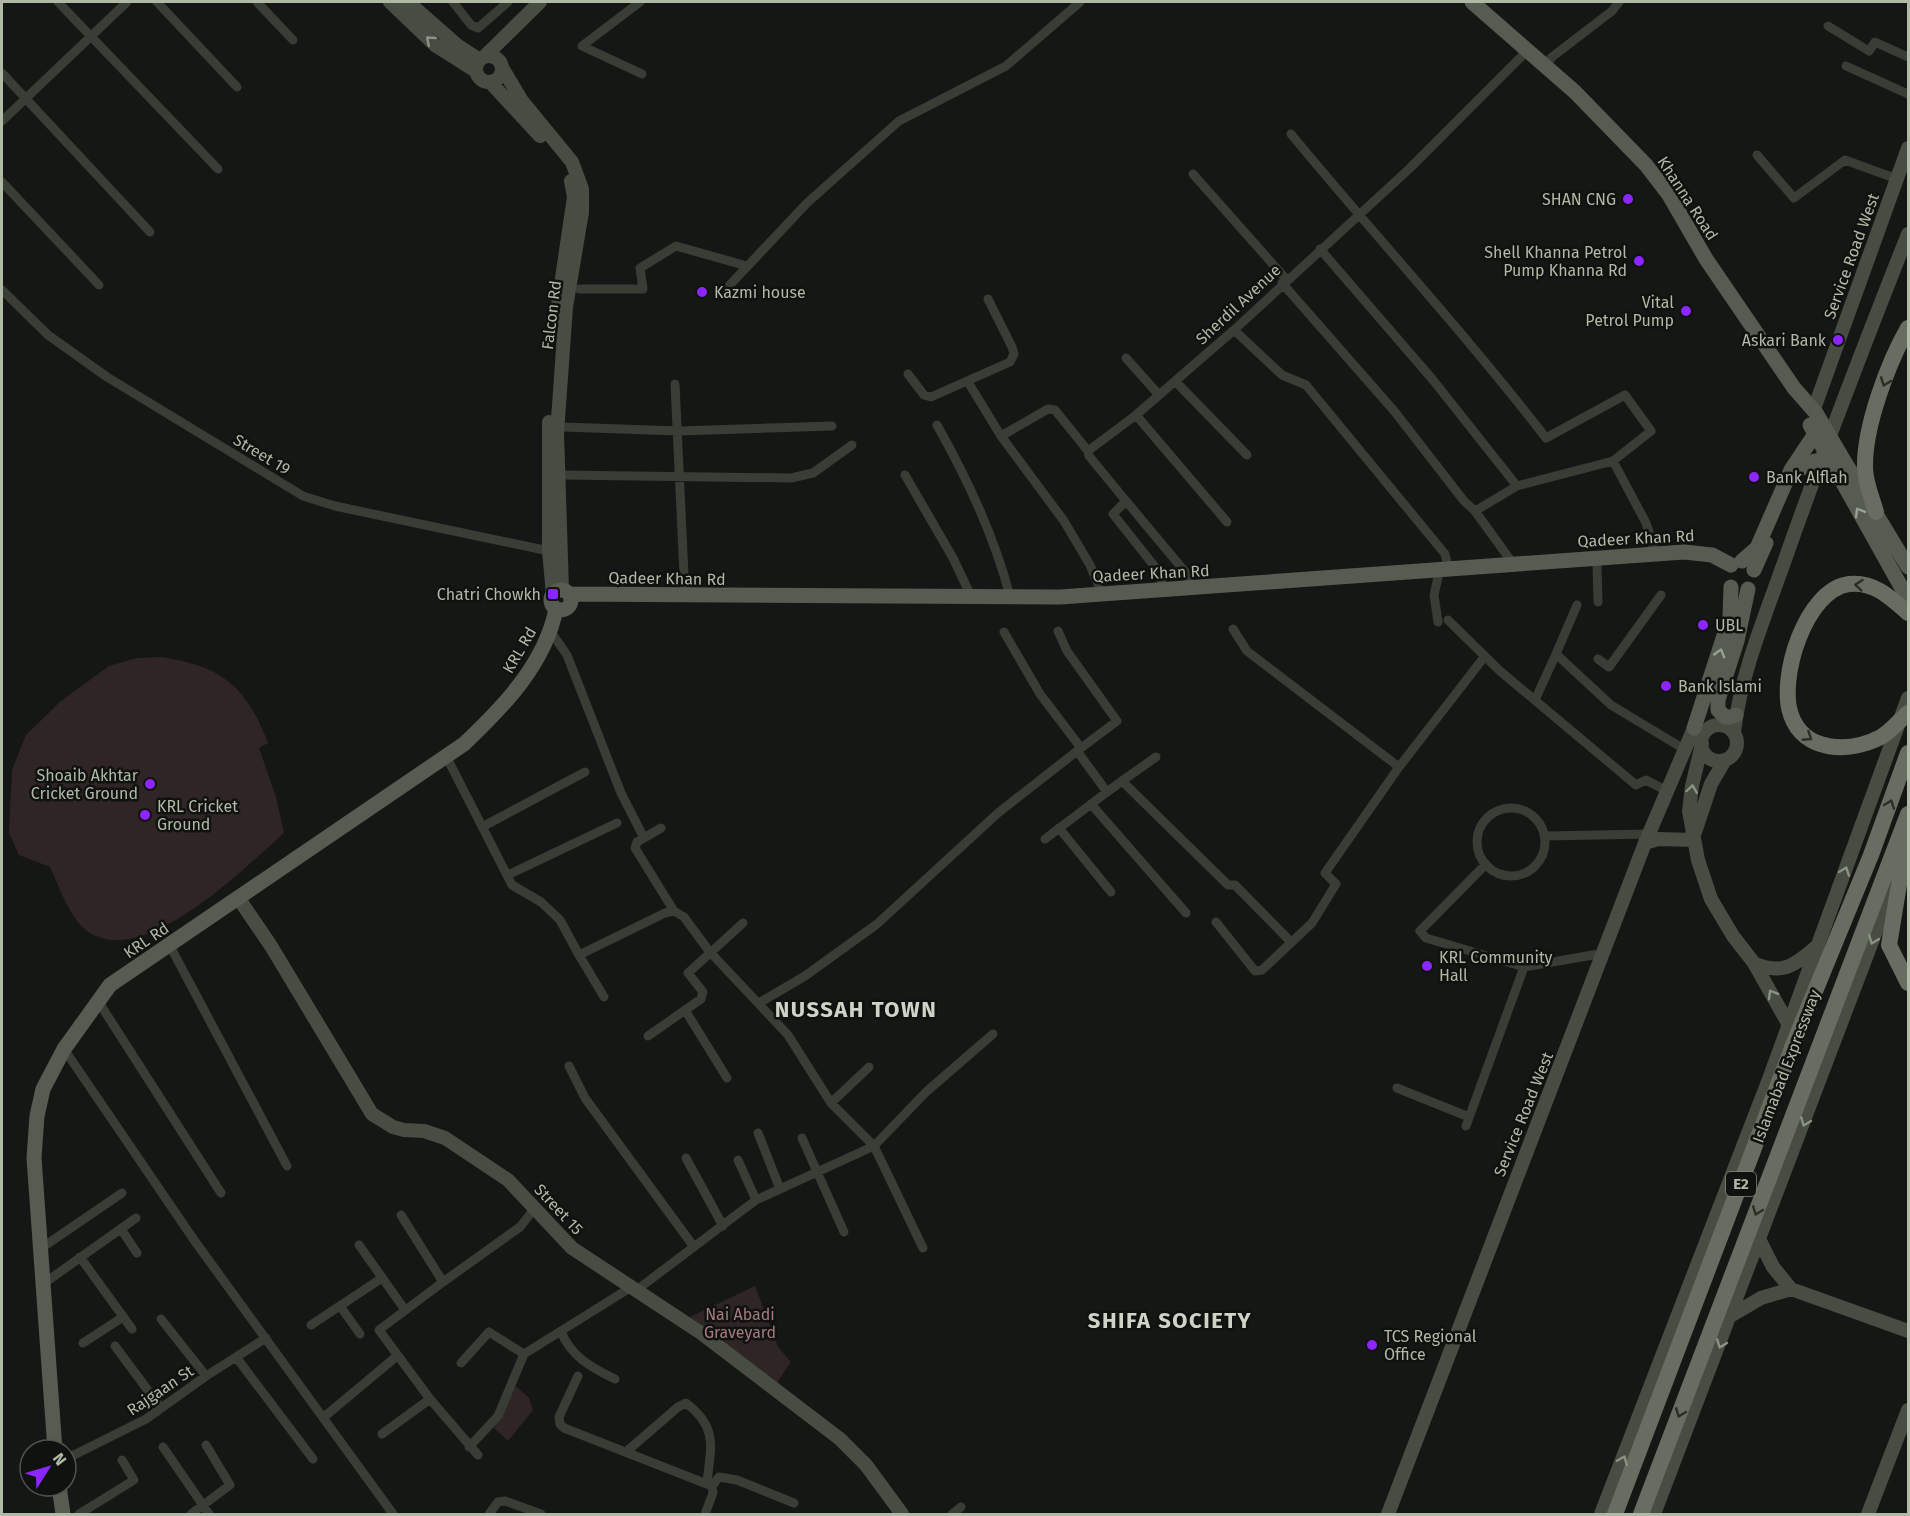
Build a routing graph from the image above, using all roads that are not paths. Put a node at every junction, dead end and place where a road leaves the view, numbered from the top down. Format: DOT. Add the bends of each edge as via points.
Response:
graph roads {
  1 [pos="58,2"];
  2 [pos="127,2"];
  3 [pos="157,2"];
  4 [pos="257,2"];
  5 [pos="390,2"];
  6 [pos="408,2"];
  7 [pos="453,2"];
  8 [pos="508,2"];
  9 [pos="540,2"];
  10 [pos="640,2"];
  11 [pos="1080,2"];
  12 [pos="1472,2"];
  13 [pos="1618,2"];
  14 [pos="1828,26"];
  15 [pos="91,37"];
  16 [pos="500,38"];
  17 [pos="292,40"];
  18 [pos="1528,50"];
  19 [pos="1908,57"];
  20 [pos="480,63"];
  21 [pos="501,65"];
  22 [pos="1546,65"];
  23 [pos="1846,66"];
  24 [pos="2,73"];
  25 [pos="642,74"];
  26 [pos="490,82"];
  27 [pos="237,87"];
  28 [pos="1908,94"];
  29 [pos="25,98"];
  30 [pos="2,121"];
  31 [pos="1292,134"];
  32 [pos="1908,148"];
  33 [pos="1757,155"];
  34 [pos="218,169"];
  35 [pos="1193,174"];
  36 [pos="1897,180"];
  37 [pos="2,182"];
  38 [pos="1358,215"];
  39 [pos="150,232"];
  40 [pos="1908,234"];
  41 [pos="1320,249"];
  42 [pos="747,266"];
  43 [pos="1284,281"];
  44 [pos="99,285"];
  45 [pos="579,289"];
  46 [pos="726,289"];
  47 [pos="2,290"];
  48 [pos="988,299"];
  49 [pos="1908,328"];
  50 [pos="1234,330"];
  51 [pos="1126,358"];
  52 [pos="908,374"];
  53 [pos="1175,381"];
  54 [pos="968,382"];
  55 [pos="675,384"];
  56 [pos="1159,395"];
  57 [pos="1136,415"];
  58 [pos="1814,420"];
  59 [pos="938,425"];
  60 [pos="832,426"];
  61 [pos="562,427"];
  62 [pos="679,431"];
  63 [pos="1001,436"];
  64 [pos="852,445"];
  65 [pos="1088,451"];
  66 [pos="1247,455"];
  67 [pos="1613,461"];
  68 [pos="1834,461"];
  69 [pos="562,475"];
  70 [pos="678,475"];
  71 [pos="905,475"];
  72 [pos="1517,486"];
  73 [pos="1126,501"];
  74 [pos="1475,511"];
  75 [pos="1876,512"];
  76 [pos="1227,522"];
  77 [pos="549,551"];
  78 [pos="1656,554"];
  79 [pos="1514,565"];
  80 [pos="1597,566"];
  81 [pos="1908,567"];
  82 [pos="1737,571"];
  83 [pos="1443,574"];
  84 [pos="1193,589"];
  85 [pos="1164,590"];
  86 [pos="1102,594"];
  87 [pos="1661,595"];
  88 [pos="685,596"];
  89 [pos="971,596"];
  90 [pos="1010,597"];
  91 [pos="562,598"];
  92 [pos="1908,599"];
  93 [pos="1598,602"];
  94 [pos="1577,605"];
  95 [pos="1908,614"];
  96 [pos="1233,629"];
  97 [pos="1058,631"];
  98 [pos="551,632"];
  99 [pos="1004,632"];
  100 [pos="1556,654"];
  101 [pos="1485,656"];
  102 [pos="1598,659"];
  103 [pos="1908,698"];
  104 [pos="1535,700"];
  105 [pos="1736,715"];
  106 [pos="1904,717"];
  107 [pos="1734,732"];
  108 [pos="1700,735"];
  109 [pos="1684,749"];
  110 [pos="1079,750"];
  111 [pos="1908,753"];
  112 [pos="446,756"];
  113 [pos="1156,756"];
  114 [pos="1725,760"];
  115 [pos="1399,767"];
  116 [pos="585,772"];
  117 [pos="1122,781"];
  118 [pos="1667,791"];
  119 [pos="1107,792"];
  120 [pos="1091,804"];
  121 [pos="1908,814"];
  122 [pos="617,823"];
  123 [pos="1908,826"];
  124 [pos="482,827"];
  125 [pos="661,828"];
  126 [pos="1059,828"];
  127 [pos="1546,836"];
  128 [pos="1691,837"];
  129 [pos="644,838"];
  130 [pos="1650,838"];
  131 [pos="1045,839"];
  132 [pos="1908,846"];
  133 [pos="1902,863"];
  134 [pos="1486,864"];
  135 [pos="508,875"];
  136 [pos="1111,892"];
  137 [pos="239,898"];
  138 [pos="674,911"];
  139 [pos="1186,913"];
  140 [pos="1216,922"];
  141 [pos="743,923"];
  142 [pos="1290,941"];
  143 [pos="170,946"];
  144 [pos="1818,946"];
  145 [pos="709,951"];
  146 [pos="1604,953"];
  147 [pos="579,955"];
  148 [pos="1754,963"];
  149 [pos="1524,967"];
  150 [pos="1908,983"];
  151 [pos="604,997"];
  152 [pos="98,1001"];
  153 [pos="759,1003"];
  154 [pos="685,1010"];
  155 [pos="1789,1025"];
  156 [pos="993,1034"];
  157 [pos="648,1036"];
  158 [pos="64,1050"];
  159 [pos="569,1066"];
  160 [pos="870,1067"];
  161 [pos="727,1078"];
  162 [pos="1397,1088"];
  163 [pos="831,1103"];
  164 [pos="758,1133"];
  165 [pos="802,1138"];
  166 [pos="874,1146"];
  167 [pos="686,1158"];
  168 [pos="738,1160"];
  169 [pos="287,1166"];
  170 [pos="819,1172"];
  171 [pos="780,1189"];
  172 [pos="122,1193"];
  173 [pos="221,1193"];
  174 [pos="756,1200"];
  175 [pos="535,1208"];
  176 [pos="401,1215"];
  177 [pos="136,1218"];
  178 [pos="723,1226"];
  179 [pos="121,1229"];
  180 [pos="844,1232"];
  181 [pos="1760,1241"];
  182 [pos="359,1245"];
  183 [pos="694,1248"];
  184 [pos="923,1248"];
  185 [pos="40,1249"];
  186 [pos="137,1253"];
  187 [pos="80,1257"];
  188 [pos="382,1278"];
  189 [pos="443,1282"];
  190 [pos="43,1284"];
  191 [pos="635,1287"];
  192 [pos="1791,1289"];
  193 [pos="340,1306"];
  194 [pos="405,1310"];
  195 [pos="1732,1315"];
  196 [pos="123,1317"];
  197 [pos="161,1319"];
  198 [pos="311,1325"];
  199 [pos="132,1329"];
  200 [pos="1908,1330"];
  201 [pos="561,1331"];
  202 [pos="360,1334"];
  203 [pos="266,1338"];
  204 [pos="82,1343"];
  205 [pos="115,1346"];
  206 [pos="524,1354"];
  207 [pos="236,1356"];
  208 [pos="397,1356"];
  209 [pos="461,1363"];
  210 [pos="206,1376"];
  211 [pos="578,1376"];
  212 [pos="615,1379"];
  213 [pos="430,1399"];
  214 [pos="161,1408"];
  215 [pos="1908,1410"];
  216 [pos="324,1417"];
  217 [pos="382,1434"];
  218 [pos="54,1438"];
  219 [pos="1903,1440"];
  220 [pos="206,1446"];
  221 [pos="163,1447"];
  222 [pos="469,1447"];
  223 [pos="626,1452"];
  224 [pos="78,1453"];
  225 [pos="478,1455"];
  226 [pos="313,1458"];
  227 [pos="122,1460"];
  228 [pos="710,1484"];
  229 [pos="794,1503"];
  230 [pos="202,1504"];
  231 [pos="961,1507"];
  232 [pos="79,1515"];
  233 [pos="191,1515"];
  234 [pos="209,1515"];
  235 [pos="393,1515"];
  236 [pos="489,1515"];
  237 [pos="541,1515"];
  238 [pos="705,1515"];
  239 [pos="902,1515"];
  240 [pos="952,1515"];
  241 [pos="1388,1515"];
  242 [pos="1601,1515"];
  243 [pos="1615,1515"];
  244 [pos="1641,1515"];
  245 [pos="1654,1515"];
  246 [pos="1868,1515"];
  1 -- 15 [label="street"];
  2 -- 15 [label="street"];
  3 -- 27 [label="street"];
  4 -- 17 [label="street"];
  20 -- 5 [label="street, one-way" via="435,45"];
  6 -- 20 [label="street"];
  7 -- 8 [label="street" via="474,28"];
  9 -- 16 [label="street"];
  10 -- 25 [label="street" via="582,46"];
  11 -- 42 [label="street" via="1006,66 899,121 807,202"];
  12 -- 18 [label="main road, Khanna Road"];
  13 -- 22 [label="street"];
  14 -- 19 [label="street" via="1869,51 1875,42"];
  15 -- 29 [label="street"];
  15 -- 34 [label="street"];
  16 -- 20 [label="street"];
  16 -- 21 [label="street" via="497,53"];
  18 -- 22 [label="main road, Khanna Road"];
  18 -- 38 [label="street, Sherdil Avenue"];
  20 -- 21 [label="street" via="489,56"];
  20 -- 26 [label="street" via="481,79"];
  21 -- 26 [label="street" via="499,78"];
  21 -- 91 [label="street, Falcon Rd" via="522,101 572,162 582,189 582,212 566,307 557,433"];
  22 -- 58 [label="main road, Khanna Road" via="1646,165 1669,195 1706,259"];
  23 -- 28 [label="street"];
  24 -- 29 [label="street"];
  26 -- 77 [label="street, Falcon Rd" via="555,153 573,188 548,429"];
  29 -- 30 [label="street"];
  29 -- 39 [label="street"];
  31 -- 38 [label="street"];
  32 -- 36 [label="street, Service Road West"];
  33 -- 36 [label="street" via="1794,198 1845,160"];
  35 -- 43 [label="street"];
  36 -- 58 [label="street, Service Road West"];
  37 -- 44 [label="street"];
  38 -- 41 [label="street, Sherdil Avenue"];
  38 -- 67 [label="street" via="1474,346 1546,438 1625,395 1651,431"];
  40 -- 105 [label="street" via="1811,488 1743,682"];
  41 -- 43 [label="street, Sherdil Avenue"];
  41 -- 72 [label="street" via="1433,380"];
  42 -- 45 [label="street" via="676,246 640,268 642,289"];
  42 -- 46 [label="street"];
  43 -- 50 [label="street, Sherdil Avenue"];
  43 -- 74 [label="street"];
  47 -- 77 [label="street, Street 19" via="48,335 107,377 303,496"];
  48 -- 54 [label="street" via="1014,354 1010,362"];
  49 -- 75 [label="highway, one-way" via="1875,406 1867,440 1864,469"];
  50 -- 53 [label="street, Sherdil Avenue"];
  50 -- 83 [label="street" via="1282,375 1306,385 1444,554"];
  51 -- 56 [label="street"];
  52 -- 54 [label="street" via="927,397"];
  53 -- 56 [label="street, Sherdil Avenue"];
  53 -- 66 [label="street"];
  54 -- 63 [label="street"];
  55 -- 62 [label="street"];
  56 -- 57 [label="street, Sherdil Avenue"];
  57 -- 65 [label="street, Sherdil Avenue"];
  57 -- 76 [label="street"];
  58 -- 68 [label="main road, Khanna Road, bridge"];
  58 -- 68 [label="main road, Khanna Road, bridge"];
  58 -- 82 [label="main road" via="1757,548"];
  59 -- 90 [label="street" via="967,478"];
  60 -- 62 [label="street"];
  61 -- 62 [label="street"];
  62 -- 70 [label="street"];
  63 -- 65 [label="street" via="1048,409 1055,410"];
  63 -- 86 [label="street" via="1064,521"];
  64 -- 70 [label="street" via="813,473 791,478"];
  65 -- 73 [label="street"];
  67 -- 72 [label="street"];
  67 -- 78 [label="street" via="1646,523"];
  68 -- 75 [label="main road, Khanna Road"];
  68 -- 82 [label="main road, bridge" via="1815,461 1796,471"];
  92 -- 68 [label="main road, Khanna Road, one-way"];
  69 -- 70 [label="street"];
  70 -- 88 [label="street"];
  71 -- 89 [label="street"];
  72 -- 74 [label="street"];
  73 -- 84 [label="street" via="1186,573"];
  73 -- 85 [label="street" via="1113,514 1159,572"];
  74 -- 79 [label="street"];
  75 -- 81 [label="main road, Khanna Road"];
  77 -- 91 [label="street, Falcon Rd"];
  78 -- 79 [label="main road, Qadeer Khan Rd"];
  78 -- 82 [label="main road, Qadeer Khan Rd" via="1702,553"];
  79 -- 83 [label="main road, Qadeer Khan Rd"];
  80 -- 82 [label="main road, Qadeer Khan Rd" via="1686,560"];
  80 -- 83 [label="main road, Qadeer Khan Rd"];
  80 -- 93 [label="street"];
  82 -- 105 [label="main road" via="1754,583 1748,589 1718,700 1722,714"];
  108 -- 82 [label="main road, one-way" via="1730,616"];
  83 -- 84 [label="main road, Qadeer Khan Rd"];
  83 -- 91 [label="main road, Qadeer Khan Rd" via="1059,604"];
  83 -- 101 [label="street" via="1434,595 1443,621"];
  84 -- 85 [label="main road, Qadeer Khan Rd"];
  85 -- 86 [label="main road, Qadeer Khan Rd"];
  86 -- 90 [label="main road, Qadeer Khan Rd"];
  87 -- 102 [label="street" via="1609,668"];
  88 -- 89 [label="main road, Qadeer Khan Rd"];
  88 -- 91 [label="main road, Qadeer Khan Rd"];
  89 -- 90 [label="main road, Qadeer Khan Rd"];
  91 -- 98 [label="main road, KRL Rd"];
  94 -- 100 [label="street"];
  95 -- 106 [label="highway, one-way" via="1890,596 1872,586 1841,587 1812,610 1795,652 1788,687 1791,716 1800,732 1823,746 1847,747 1869,742 1890,731"];
  96 -- 115 [label="street" via="1247,651"];
  97 -- 110 [label="street" via="1067,651 1117,721"];
  98 -- 112 [label="main road, KRL Rd" via="501,710"];
  98 -- 129 [label="street" via="567,655 621,793"];
  99 -- 110 [label="street"];
  100 -- 104 [label="street"];
  100 -- 109 [label="street" via="1611,705"];
  101 -- 104 [label="street"];
  101 -- 115 [label="street"];
  103 -- 106 [label="street"];
  104 -- 118 [label="street" via="1636,784 1646,780"];
  105 -- 107 [label="street"];
  144 -- 106 [label="street, one-way"];
  107 -- 108 [label="street" via="1719,725"];
  107 -- 114 [label="street" via="1736,749"];
  108 -- 109 [label="street, Service Road West"];
  108 -- 114 [label="street" via="1709,758"];
  128 -- 108 [label="street, one-way" via="1689,811"];
  109 -- 118 [label="street, Service Road West"];
  110 -- 119 [label="street"];
  110 -- 153 [label="street" via="998,813 877,924 806,976"];
  243 -- 111 [label="highway, Islamabad Expressway / E2, one-way"];
  112 -- 124 [label="street"];
  112 -- 137 [label="main road, KRL Rd"];
  113 -- 117 [label="street"];
  114 -- 128 [label="street" via="1711,784"];
  115 -- 142 [label="street" via="1325,873 1336,884 1331,897 1312,923"];
  116 -- 124 [label="street"];
  117 -- 119 [label="street"];
  117 -- 142 [label="street"];
  118 -- 130 [label="street, Service Road West"];
  119 -- 120 [label="street"];
  120 -- 126 [label="street"];
  120 -- 139 [label="street"];
  121 -- 244 [label="highway, Islamabad Expressway / E2, one-way"];
  122 -- 135 [label="street"];
  123 -- 133 [label="highway"];
  124 -- 135 [label="street"];
  125 -- 129 [label="street"];
  126 -- 131 [label="street"];
  126 -- 136 [label="street"];
  127 -- 130 [label="street"];
  127 -- 134 [label="street" via="1545,850 1529,872 1503,875"];
  127 -- 134 [label="street" via="1532,814 1520,808 1506,807 1493,812 1477,833 1477,847"];
  128 -- 130 [label="street"];
  128 -- 148 [label="street" via="1711,899"];
  129 -- 138 [label="street" via="634,848"];
  130 -- 146 [label="street, Service Road West"];
  132 -- 133 [label="street"];
  133 -- 150 [label="highway" via="1889,945"];
  133 -- 181 [label="street, one-way"];
  134 -- 149 [label="street" via="1420,931 1426,938"];
  135 -- 147 [label="street" via="512,885 541,902 560,920"];
  137 -- 143 [label="main road, KRL Rd"];
  137 -- 175 [label="street, Street 15" via="372,1114 393,1127 445,1138 508,1180"];
  138 -- 145 [label="street" via="684,917"];
  138 -- 147 [label="street"];
  140 -- 142 [label="street" via="1255,971 1262,970"];
  141 -- 145 [label="street"];
  143 -- 152 [label="main road, KRL Rd" via="110,986"];
  143 -- 169 [label="street"];
  144 -- 148 [label="street" via="1788,968 1765,968"];
  144 -- 155 [label="street"];
  145 -- 153 [label="street"];
  145 -- 154 [label="street" via="688,973 704,995"];
  146 -- 149 [label="street"];
  146 -- 241 [label="street, Service Road West"];
  147 -- 151 [label="street"];
  155 -- 148 [label="street, one-way"];
  149 -- 162 [label="street" via="1468,1122"];
  152 -- 158 [label="main road, KRL Rd"];
  152 -- 173 [label="street"];
  153 -- 163 [label="street" via="788,1035"];
  154 -- 157 [label="street"];
  154 -- 161 [label="street"];
  242 -- 155 [label="street, one-way"];
  156 -- 166 [label="street" via="926,1092"];
  158 -- 185 [label="main road, KRL Rd" via="44,1089 37,1116 34,1158"];
  158 -- 203 [label="street"];
  159 -- 183 [label="street" via="585,1098"];
  160 -- 163 [label="street"];
  163 -- 166 [label="street"];
  164 -- 171 [label="street"];
  165 -- 170 [label="street"];
  166 -- 170 [label="street"];
  166 -- 184 [label="street"];
  167 -- 178 [label="street"];
  168 -- 174 [label="street"];
  170 -- 171 [label="street"];
  170 -- 180 [label="street"];
  171 -- 174 [label="street"];
  172 -- 185 [label="street"];
  174 -- 178 [label="street"];
  175 -- 189 [label="street" via="520,1227"];
  175 -- 191 [label="street, Street 15" via="572,1248"];
  176 -- 189 [label="street"];
  177 -- 179 [label="street"];
  178 -- 183 [label="street"];
  179 -- 186 [label="street"];
  179 -- 187 [label="street"];
  181 -- 192 [label="street"];
  181 -- 195 [label="street"];
  182 -- 188 [label="street"];
  183 -- 191 [label="street"];
  185 -- 190 [label="main road, KRL Rd"];
  187 -- 190 [label="street"];
  187 -- 196 [label="street"];
  188 -- 193 [label="street"];
  188 -- 194 [label="street"];
  189 -- 194 [label="street"];
  190 -- 218 [label="main road, KRL Rd"];
  191 -- 201 [label="street"];
  191 -- 239 [label="street, Street 15" via="840,1439 866,1465"];
  192 -- 195 [label="street" via="1761,1298"];
  192 -- 200 [label="street"];
  193 -- 198 [label="street"];
  193 -- 202 [label="street"];
  194 -- 208 [label="street" via="379,1330"];
  195 -- 245 [label="street, one-way"];
  196 -- 199 [label="street"];
  196 -- 204 [label="street"];
  197 -- 210 [label="street"];
  201 -- 206 [label="street"];
  201 -- 212 [label="street" via="565,1342 587,1365"];
  203 -- 207 [label="street, Rajgaan St"];
  203 -- 216 [label="street"];
  205 -- 214 [label="street"];
  206 -- 209 [label="street" via="489,1332"];
  206 -- 222 [label="street" via="498,1416"];
  207 -- 210 [label="street, Rajgaan St"];
  207 -- 226 [label="street"];
  208 -- 213 [label="street"];
  208 -- 216 [label="street"];
  210 -- 214 [label="street, Rajgaan St"];
  211 -- 223 [label="street" via="560,1424"];
  213 -- 217 [label="street"];
  213 -- 222 [label="street"];
  214 -- 224 [label="street, Rajgaan St"];
  215 -- 219 [label="street"];
  216 -- 235 [label="street"];
  219 -- 246 [label="street"];
  220 -- 230 [label="street" via="230,1485"];
  221 -- 230 [label="street"];
  222 -- 225 [label="street"];
  223 -- 228 [label="street"];
  223 -- 228 [label="street" via="687,1403 705,1419 711,1432"];
  227 -- 232 [label="street" via="134,1480"];
  228 -- 229 [label="street" via="719,1477 737,1480"];
  228 -- 238 [label="street" via="713,1492"];
  230 -- 233 [label="street"];
  230 -- 234 [label="street"];
  231 -- 240 [label="street"];
  236 -- 237 [label="street" via="498,1502 505,1501"];
}
